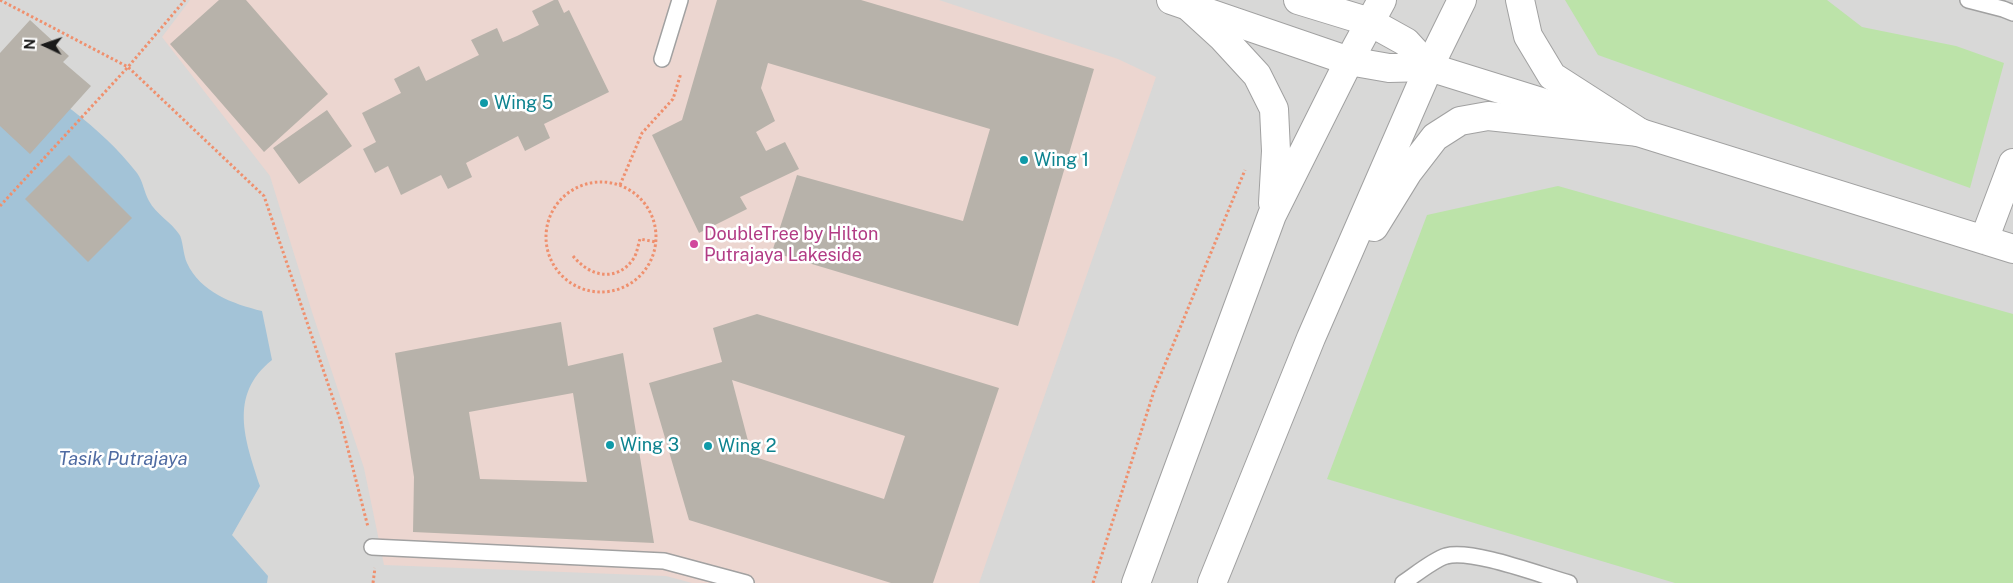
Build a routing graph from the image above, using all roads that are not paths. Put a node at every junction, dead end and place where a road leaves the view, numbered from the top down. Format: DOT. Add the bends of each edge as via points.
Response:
graph roads {
  1 [pos="680,0"];
  2 [pos="1298,0"];
  3 [pos="1462,0"];
  4 [pos="1520,0"];
  5 [pos="1968,0"];
  6 [pos="1180,3"];
  7 [pos="1376,11"];
  8 [pos="2013,13"];
  9 [pos="662,59"];
  10 [pos="1349,61"];
  11 [pos="1429,66"];
  12 [pos="1639,132"];
  13 [pos="2013,163"];
  14 [pos="1272,214"];
  15 [pos="1984,240"];
  16 [pos="2013,250"];
  17 [pos="1311,338"];
  18 [pos="372,547"];
  19 [pos="746,583"];
  20 [pos="1136,583"];
  21 [pos="1212,583"];
  22 [pos="1403,583"];
  23 [pos="1569,583"];
  1 -- 9 [label="lane"];
  2 -- 7 [label="street"];
  3 -- 11 [label="street"];
  4 -- 12 [label="street" via="1528,36 1552,76"];
  5 -- 8 [label="lane"];
  6 -- 10 [label="street"];
  6 -- 14 [label="street" via="1223,38 1257,75 1274,109 1276,151"];
  7 -- 10 [label="street"];
  7 -- 11 [label="street"];
  10 -- 11 [label="street" via="1389,68"];
  10 -- 14 [label="street"];
  11 -- 12 [label="street"];
  11 -- 17 [label="street"];
  12 -- 15 [label="street"];
  12 -- 17 [label="street" via="1488,116 1460,121 1435,137 1408,172"];
  13 -- 15 [label="street"];
  14 -- 20 [label="street"];
  15 -- 16 [label="street"];
  17 -- 21 [label="street"];
  18 -- 19 [label="lane" via="664,561"];
  22 -- 23 [label="lane" via="1443,557 1458,553"];
}
